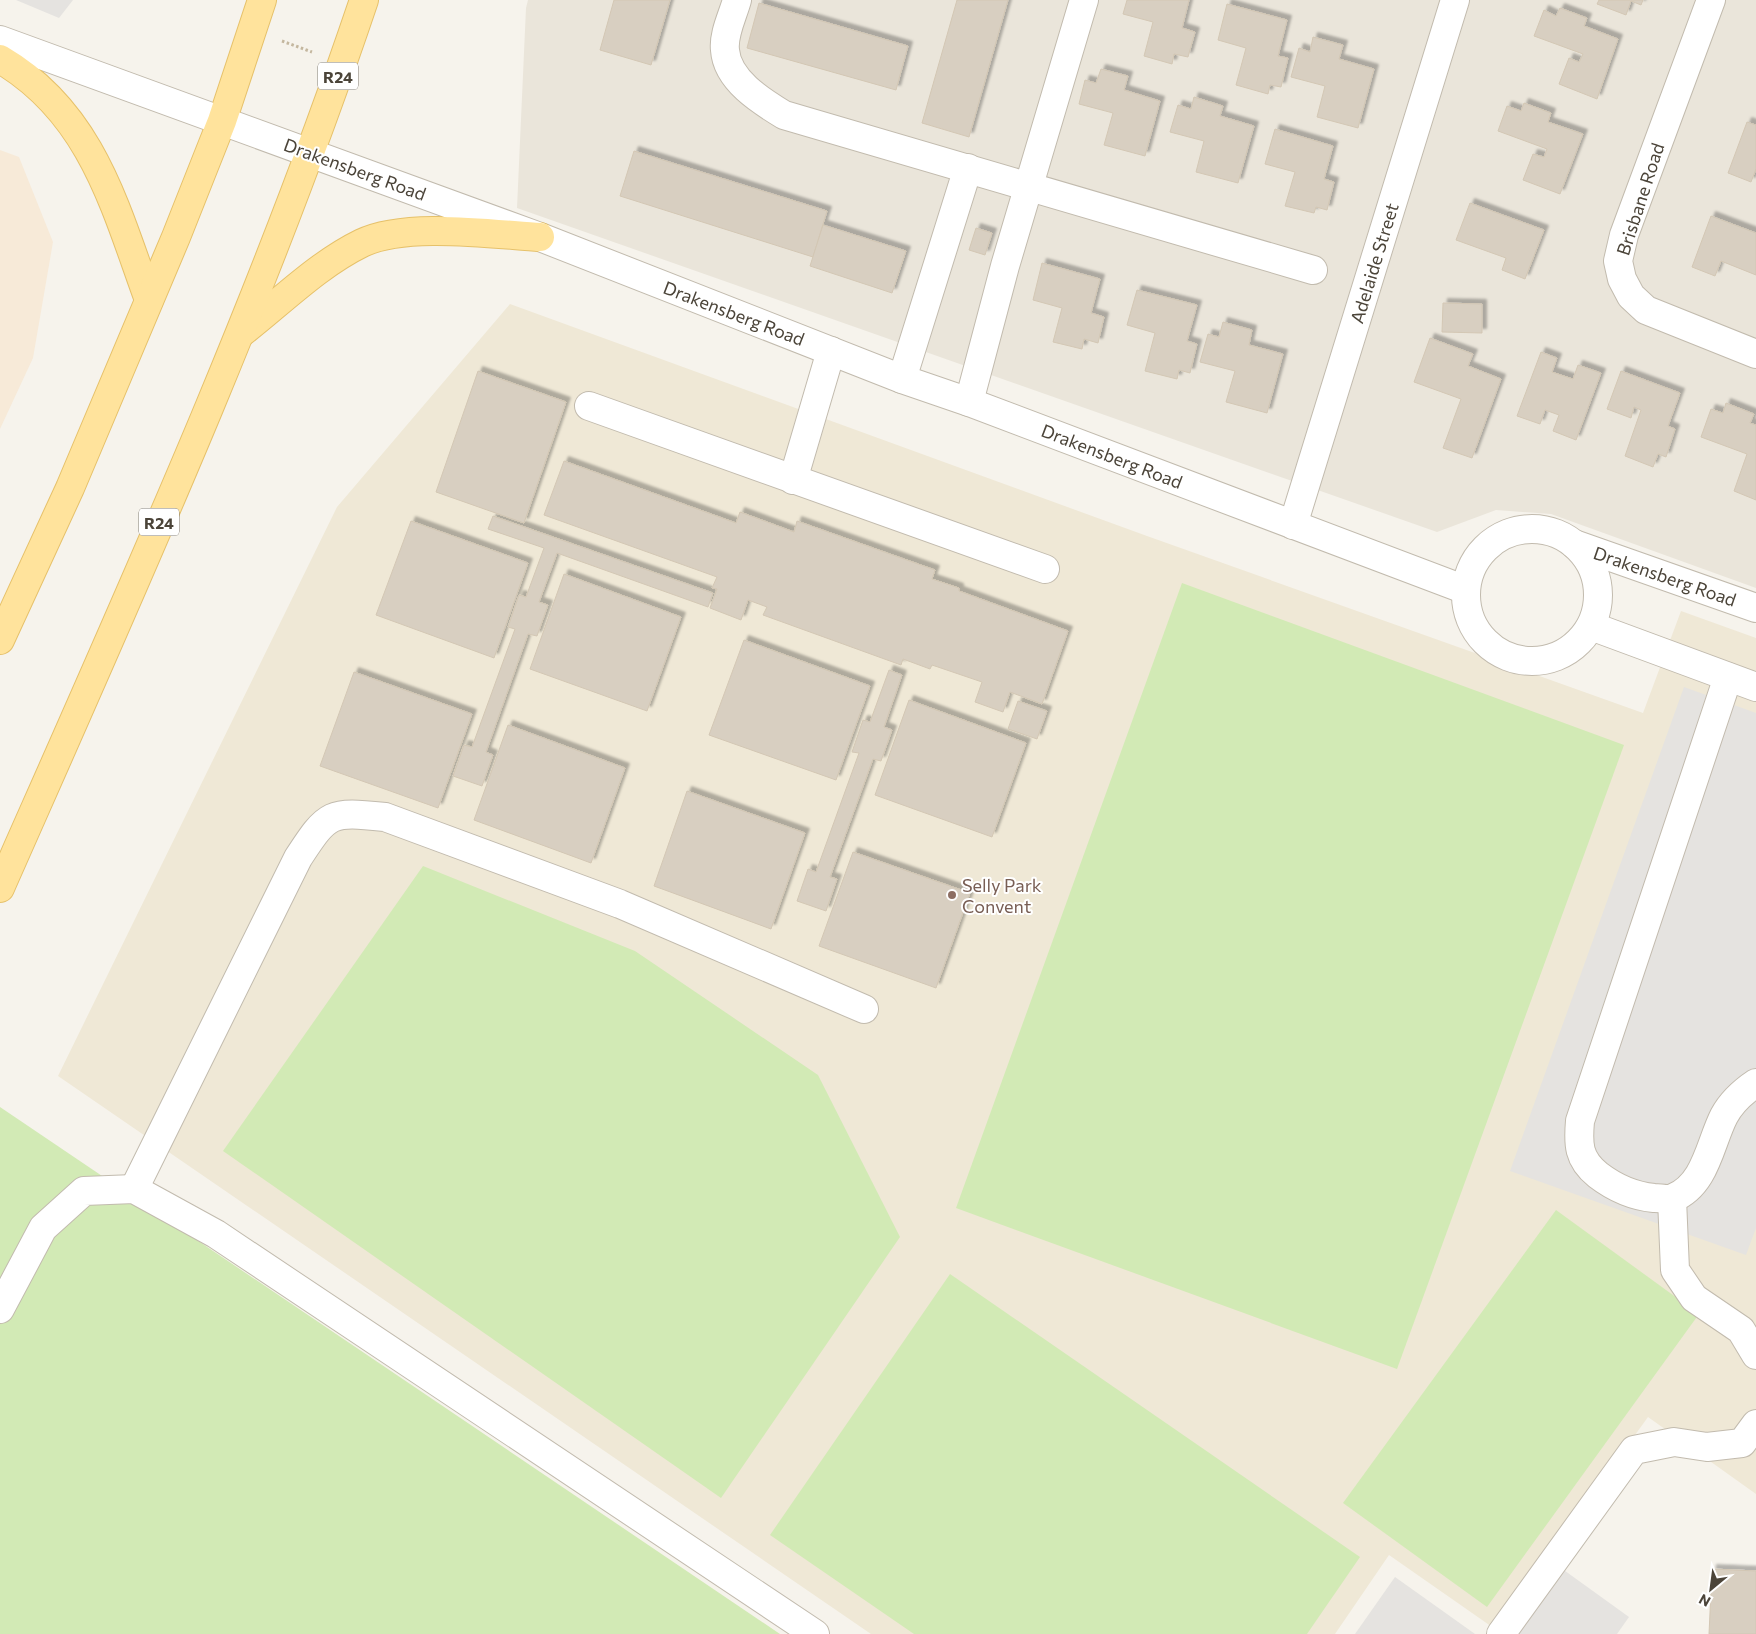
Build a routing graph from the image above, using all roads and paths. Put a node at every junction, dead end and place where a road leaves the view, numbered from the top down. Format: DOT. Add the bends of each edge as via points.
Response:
graph roads {
  1 [pos="262,0"];
  2 [pos="364,0"];
  3 [pos="737,0"];
  4 [pos="1084,0"];
  5 [pos="1455,0"];
  6 [pos="1711,0"];
  7 [pos="252,30"];
  8 [pos="0,40"];
  9 [pos="0,59"];
  10 [pos="343,64"];
  11 [pos="222,121"];
  12 [pos="309,152"];
  13 [pos="968,168"];
  14 [pos="1029,186"];
  15 [pos="540,237"];
  16 [pos="1313,270"];
  17 [pos="149,300"];
  18 [pos="240,334"];
  19 [pos="831,351"];
  20 [pos="1756,354"];
  21 [pos="902,379"];
  22 [pos="970,402"];
  23 [pos="589,406"];
  24 [pos="793,480"];
  25 [pos="1293,525"];
  26 [pos="1574,544"];
  27 [pos="1045,569"];
  28 [pos="1466,590"];
  29 [pos="1756,608"];
  30 [pos="1591,626"];
  31 [pos="0,640"];
  32 [pos="1728,677"];
  33 [pos="1756,688"];
  34 [pos="0,888"];
  35 [pos="864,1009"];
  36 [pos="1756,1083"];
  37 [pos="134,1189"];
  38 [pos="1672,1199"];
  39 [pos="0,1309"];
  40 [pos="1756,1355"];
  41 [pos="1756,1424"];
  42 [pos="815,1634"];
  43 [pos="1501,1634"];
  1 -- 7 [label="main road"];
  2 -- 10 [label="main road, R24"];
  3 -- 13 [label="street" via="725,50 732,70 768,105 784,115"];
  4 -- 14 [label="street"];
  5 -- 25 [label="street, Adelaide Street"];
  6 -- 20 [label="street, Brisbane Road" via="1624,236 1618,262 1622,279 1646,310"];
  7 -- 10 [label="path"];
  7 -- 11 [label="main road"];
  8 -- 11 [label="street, Drakensberg Road"];
  9 -- 17 [label="main road" via="38,88 66,116 91,152 119,214"];
  10 -- 12 [label="main road, R24"];
  11 -- 12 [label="street, Drakensberg Road"];
  11 -- 17 [label="main road"];
  12 -- 15 [label="street, Drakensberg Road"];
  12 -- 18 [label="main road, R24"];
  13 -- 14 [label="street"];
  13 -- 21 [label="street"];
  14 -- 16 [label="street"];
  14 -- 22 [label="street"];
  15 -- 18 [label="main road" via="440,231 402,233 364,242 332,260"];
  15 -- 19 [label="street, Drakensberg Road"];
  17 -- 31 [label="main road" via="70,488"];
  18 -- 34 [label="main road, R24"];
  19 -- 21 [label="street, Drakensberg Road"];
  19 -- 24 [label="street"];
  21 -- 22 [label="street, Drakensberg Road"];
  22 -- 25 [label="street, Drakensberg Road"];
  23 -- 24 [label="street"];
  24 -- 27 [label="street"];
  25 -- 28 [label="street, Drakensberg Road"];
  26 -- 28 [label="street" via="1556,534 1536,529 1503,536 1481,552 1471,569"];
  26 -- 29 [label="street, Drakensberg Road"];
  26 -- 30 [label="street" via="1588,560 1597,581 1598,604"];
  28 -- 30 [label="street" via="1467,610 1475,628 1488,644 1504,656 1517,660 1544,660 1563,654 1580,642"];
  30 -- 32 [label="street"];
  32 -- 33 [label="street"];
  32 -- 38 [label="street" via="1580,1121 1578,1146 1589,1168 1614,1187 1643,1197"];
  35 -- 37 [label="street" via="620,904 384,817 348,813 328,818 298,858"];
  36 -- 38 [label="street" via="1745,1090 1725,1114 1692,1187"];
  37 -- 39 [label="street" via="84,1191 43,1228"];
  37 -- 42 [label="street" via="216,1234"];
  38 -- 40 [label="street" via="1675,1270 1694,1298 1741,1330"];
  41 -- 43 [label="street" via="1742,1443 1707,1447 1674,1442 1634,1450"];
}
